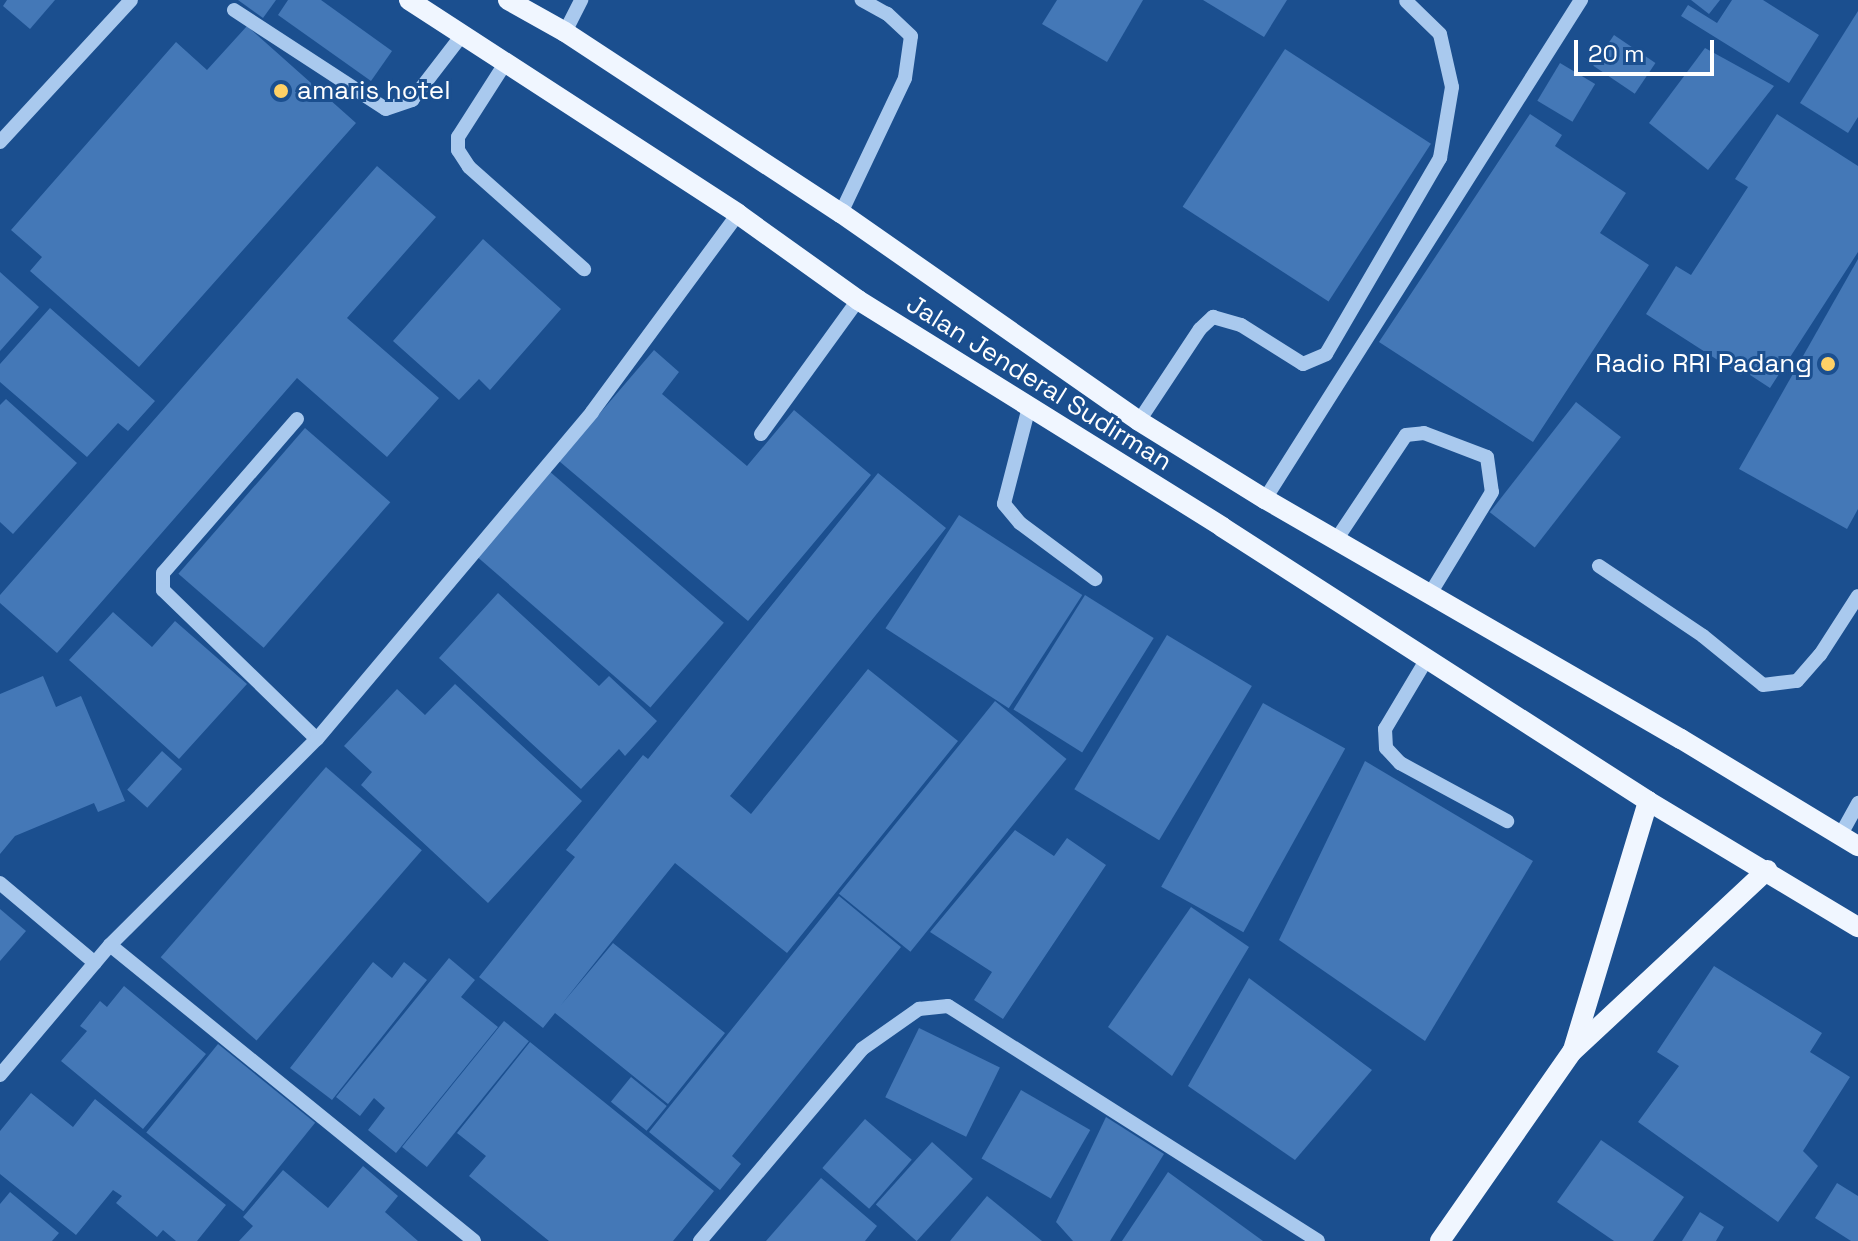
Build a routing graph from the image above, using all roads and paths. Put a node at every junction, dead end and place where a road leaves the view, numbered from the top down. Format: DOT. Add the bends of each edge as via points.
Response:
graph roads {
  1 [pos="131,0"];
  2 [pos="409,0"];
  3 [pos="508,0"];
  4 [pos="581,0"];
  5 [pos="862,0"];
  6 [pos="1581,0"];
  7 [pos="1406,1"];
  8 [pos="234,10"];
  9 [pos="565,32"];
  10 [pos="462,35"];
  11 [pos="506,62"];
  12 [pos="0,142"];
  13 [pos="841,213"];
  14 [pos="738,214"];
  15 [pos="584,269"];
  16 [pos="858,300"];
  17 [pos="1029,407"];
  18 [pos="297,419"];
  19 [pos="1139,421"];
  20 [pos="761,434"];
  21 [pos="1265,499"];
  22 [pos="1336,540"];
  23 [pos="1599,566"];
  24 [pos="1095,579"];
  25 [pos="1430,594"];
  26 [pos="1858,596"];
  27 [pos="1428,657"];
  28 [pos="317,739"];
  29 [pos="1648,801"];
  30 [pos="1858,803"];
  31 [pos="1507,821"];
  32 [pos="1849,841"];
  33 [pos="1767,870"];
  34 [pos="0,883"];
  35 [pos="1858,927"];
  36 [pos="110,945"];
  37 [pos="95,963"];
  38 [pos="1572,1052"];
  39 [pos="0,1075"];
  40 [pos="474,1241"];
  41 [pos="700,1241"];
  42 [pos="1318,1241"];
  43 [pos="1440,1241"];
  1 -- 12 [label="street"];
  2 -- 10 [label="main road, Jalan Jenderal Sudirman"];
  3 -- 9 [label="main road"];
  4 -- 9 [label="street"];
  5 -- 13 [label="street" via="911,36 905,78"];
  6 -- 21 [label="street"];
  7 -- 19 [label="street" via="1440,34 1452,87 1440,158 1326,354 1303,364 1241,325 1213,317"];
  8 -- 10 [label="street" via="386,109 412,100"];
  9 -- 13 [label="main road"];
  10 -- 11 [label="main road, Jalan Jenderal Sudirman"];
  11 -- 14 [label="main road, Jalan Jenderal Sudirman"];
  11 -- 15 [label="street" via="458,137 458,150 469,167"];
  13 -- 19 [label="main road"];
  14 -- 16 [label="main road, Jalan Jenderal Sudirman"];
  14 -- 28 [label="street" via="592,412"];
  16 -- 17 [label="main road, Jalan Jenderal Sudirman"];
  16 -- 20 [label="street"];
  17 -- 24 [label="street" via="1004,504 1020,523"];
  17 -- 27 [label="main road, Jalan Jenderal Sudirman"];
  18 -- 28 [label="street" via="163,573 163,590"];
  19 -- 21 [label="main road"];
  21 -- 22 [label="main road"];
  22 -- 25 [label="main road"];
  22 -- 25 [label="street" via="1406,435 1424,433 1487,457 1492,492"];
  23 -- 26 [label="street" via="1703,636 1763,685 1797,681"];
  25 -- 32 [label="main road"];
  27 -- 29 [label="main road, Jalan Jenderal Sudirman"];
  27 -- 31 [label="street" via="1385,729 1386,748 1400,763"];
  28 -- 36 [label="street"];
  29 -- 33 [label="main road, Jalan Jenderal Sudirman"];
  29 -- 38 [label="main road"];
  30 -- 32 [label="street"];
  33 -- 35 [label="main road, Jalan Jenderal Sudirman"];
  33 -- 38 [label="main road"];
  34 -- 37 [label="street"];
  36 -- 37 [label="street"];
  36 -- 40 [label="street"];
  37 -- 39 [label="street"];
  38 -- 43 [label="main road"];
  41 -- 42 [label="street" via="862,1049 919,1009 948,1006"];
}
